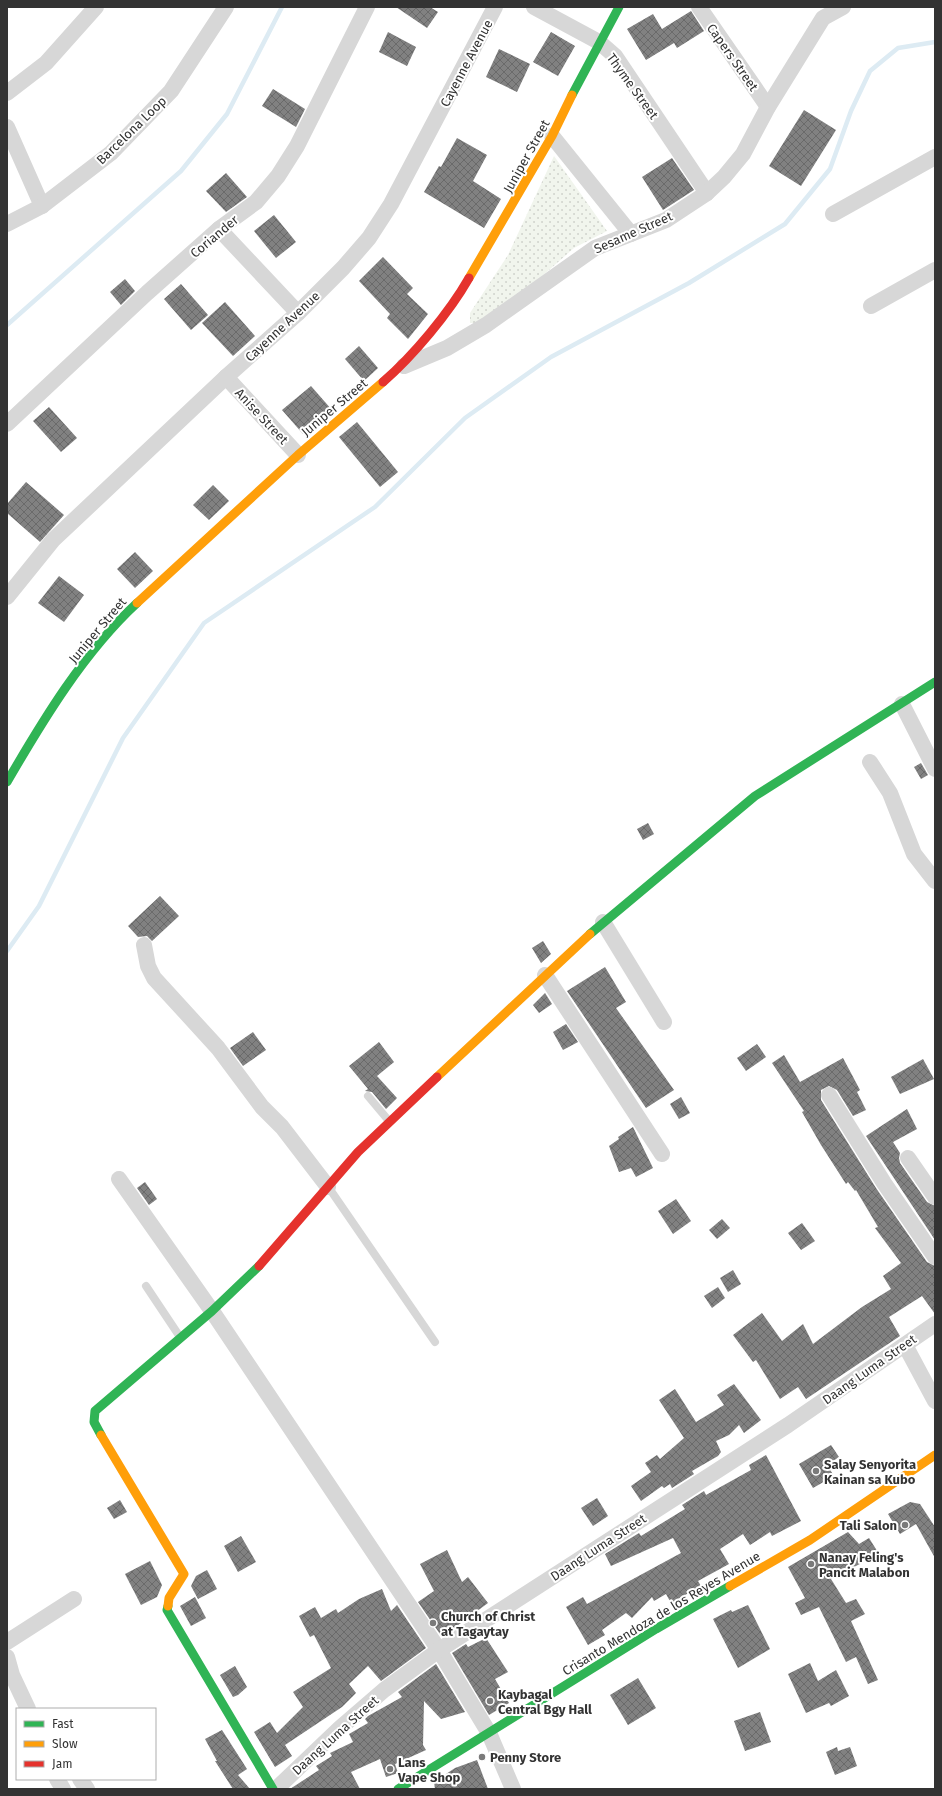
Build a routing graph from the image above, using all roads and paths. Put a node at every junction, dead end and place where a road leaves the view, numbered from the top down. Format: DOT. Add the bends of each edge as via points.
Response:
graph roads {
  1 [pos="96,7"];
  2 [pos="226,7"];
  3 [pos="367,7"];
  4 [pos="495,7"];
  5 [pos="534,7"];
  6 [pos="618,7"];
  7 [pos="699,7"];
  8 [pos="843,7"];
  9 [pos="819,13"];
  10 [pos="599,42"];
  11 [pos="7,93"];
  12 [pos="768,106"];
  13 [pos="7,127"];
  14 [pos="552,136"];
  15 [pos="935,157"];
  16 [pos="707,193"];
  17 [pos="42,206"];
  18 [pos="833,214"];
  19 [pos="7,224"];
  20 [pos="219,229"];
  21 [pos="631,234"];
  22 [pos="935,270"];
  23 [pos="871,306"];
  24 [pos="298,313"];
  25 [pos="401,367"];
  26 [pos="226,377"];
  27 [pos="7,424"];
  28 [pos="298,455"];
  29 [pos="7,598"];
  30 [pos="935,682"];
  31 [pos="902,704"];
  32 [pos="870,762"];
  33 [pos="935,769"];
  34 [pos="7,782"];
  35 [pos="935,881"];
  36 [pos="603,922"];
  37 [pos="144,945"];
  38 [pos="545,975"];
  39 [pos="664,1022"];
  40 [pos="829,1095"];
  41 [pos="368,1096"];
  42 [pos="389,1121"];
  43 [pos="662,1154"];
  44 [pos="908,1158"];
  45 [pos="119,1178"];
  46 [pos="328,1187"];
  47 [pos="935,1197"];
  48 [pos="935,1257"];
  49 [pos="146,1286"];
  50 [pos="212,1311"];
  51 [pos="935,1324"];
  52 [pos="180,1338"];
  53 [pos="435,1342"];
  54 [pos="905,1345"];
  55 [pos="935,1401"];
  56 [pos="935,1455"];
  57 [pos="74,1599"];
  58 [pos="7,1642"];
  59 [pos="439,1650"];
  60 [pos="7,1657"];
  61 [pos="28,1708"];
  62 [pos="489,1733"];
  63 [pos="58,1780"];
  64 [pos="81,1780"];
  65 [pos="414,1785"];
  66 [pos="63,1789"];
  67 [pos="87,1789"];
  68 [pos="274,1789"];
  69 [pos="398,1789"];
  70 [pos="513,1789"];
  1 -- 11 [label="street" via="46,63"];
  2 -- 17 [label="street, Barcelona Loop" via="171,91 111,153"];
  3 -- 20 [label="street, Coriander" via="297,146 278,176 256,202"];
  4 -- 24 [label="street, Cayenne Avenue" via="391,204 369,238"];
  5 -- 10 [label="street, Thyme Street"];
  6 -- 10 [label="street, Juniper Street"];
  7 -- 12 [label="street, Capers Street"];
  8 -- 9 [label="street, Sesame Street"];
  9 -- 12 [label="street, Sesame Street"];
  10 -- 14 [label="street, Juniper Street"];
  10 -- 16 [label="street, Thyme Street" via="615,56"];
  12 -- 16 [label="street, Sesame Street" via="743,154"];
  13 -- 17 [label="street"];
  14 -- 21 [label="street"];
  14 -- 25 [label="street, Juniper Street" via="459,296"];
  15 -- 18 [label="street"];
  16 -- 21 [label="street, Sesame Street" via="666,220"];
  17 -- 19 [label="street, Barcelona Loop"];
  20 -- 24 [label="street"];
  20 -- 27 [label="street, Coriander"];
  21 -- 25 [label="street, Sesame Street" via="595,248 486,325 446,348"];
  22 -- 23 [label="street"];
  24 -- 26 [label="street, Cayenne Avenue"];
  25 -- 28 [label="street, Juniper Street"];
  26 -- 28 [label="street, Anise Street"];
  26 -- 29 [label="street, Cayenne Avenue" via="53,540"];
  28 -- 34 [label="street, Juniper Street" via="123,616 40,725"];
  30 -- 31 [label="street"];
  31 -- 33 [label="street"];
  31 -- 36 [label="street" via="755,796"];
  32 -- 35 [label="street" via="890,793 914,854"];
  36 -- 38 [label="street"];
  36 -- 39 [label="street"];
  37 -- 46 [label="street" via="148,966 154,978 218,1048 262,1107 282,1127"];
  38 -- 42 [label="street"];
  38 -- 43 [label="street"];
  40 -- 48 [label="street" via="884,1183"];
  41 -- 42 [label="lane"];
  42 -- 46 [label="street"];
  44 -- 47 [label="street"];
  45 -- 50 [label="street"];
  46 -- 50 [label="street" via="267,1258"];
  46 -- 53 [label="lane"];
  49 -- 52 [label="lane"];
  50 -- 52 [label="street"];
  50 -- 59 [label="street"];
  51 -- 54 [label="street, Daang Luma Street"];
  52 -- 68 [label="street" via="95,1411 94,1422 184,1574 169,1598 167,1610"];
  54 -- 55 [label="street"];
  54 -- 59 [label="street, Daang Luma Street" via="788,1426"];
  56 -- 62 [label="street, Crisanto Mendoza de los Reyes Avenue" via="810,1540 656,1629"];
  57 -- 58 [label="street"];
  59 -- 62 [label="street"];
  59 -- 68 [label="street, Daang Luma Street" via="384,1690"];
  60 -- 61 [label="street" via="14,1681"];
  62 -- 65 [label="street, Crisanto Mendoza de los Reyes Avenue"];
  62 -- 70 [label="street"];
  63 -- 66 [label="street"];
  64 -- 67 [label="street"];
  65 -- 69 [label="street, Crisanto Mendoza de los Reyes Avenue"];
}
